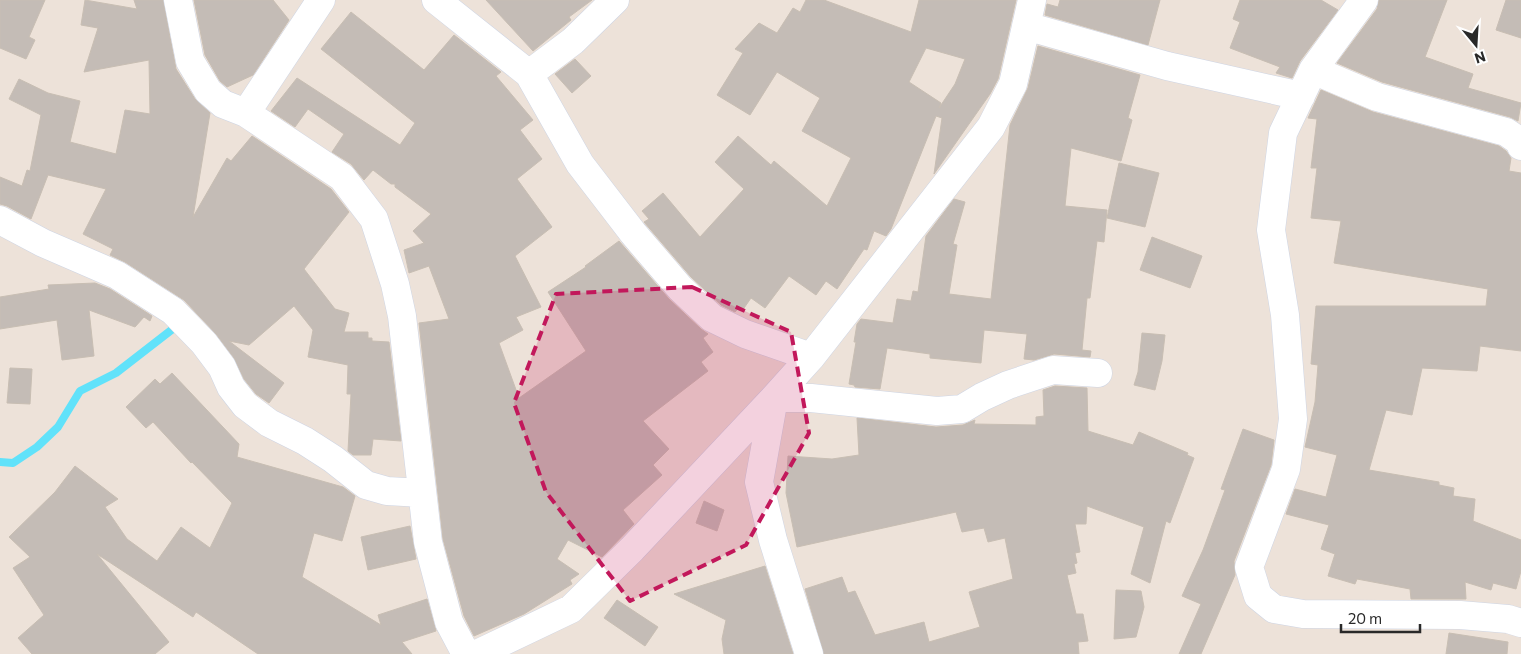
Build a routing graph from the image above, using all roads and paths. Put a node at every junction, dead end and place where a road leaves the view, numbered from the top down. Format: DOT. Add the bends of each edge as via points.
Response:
graph roads {
  1 [pos="178,0"];
  2 [pos="321,0"];
  3 [pos="436,0"];
  4 [pos="615,0"];
  5 [pos="1032,0"];
  6 [pos="1364,0"];
  7 [pos="1026,26"];
  8 [pos="1313,70"];
  9 [pos="529,74"];
  10 [pos="1301,96"];
  11 [pos="246,113"];
  12 [pos="1521,146"];
  13 [pos="0,220"];
  14 [pos="811,357"];
  15 [pos="1098,373"];
  16 [pos="774,398"];
  17 [pos="422,493"];
  18 [pos="1521,623"];
  19 [pos="466,654"];
  20 [pos="477,654"];
  21 [pos="809,654"];
  1 -- 11 [label="street" via="194,68 208,91 223,104"];
  2 -- 11 [label="street"];
  3 -- 9 [label="street"];
  4 -- 9 [label="street" via="573,41"];
  5 -- 7 [label="street"];
  6 -- 8 [label="street"];
  7 -- 10 [label="street" via="1167,66"];
  7 -- 14 [label="street" via="1012,84 991,128"];
  8 -- 10 [label="street"];
  8 -- 12 [label="street" via="1377,97 1506,132"];
  9 -- 14 [label="street" via="580,164 680,288 712,318 745,334"];
  10 -- 18 [label="street" via="1284,133 1271,230 1285,315 1293,419 1286,469 1249,567 1258,596 1274,609 1303,614 1460,615"];
  11 -- 17 [label="street" via="342,177 374,219 402,316"];
  13 -- 17 [label="street" via="43,243 117,275 173,311 204,343 245,405 269,423 305,441 366,485 387,491"];
  14 -- 16 [label="street"];
  15 -- 16 [label="street" via="1053,370 1008,385 962,409 937,411 811,398"];
  16 -- 20 [label="street" via="571,609"];
  16 -- 21 [label="street" via="759,482 773,540"];
  17 -- 19 [label="street" via="428,542 449,622"];
}
